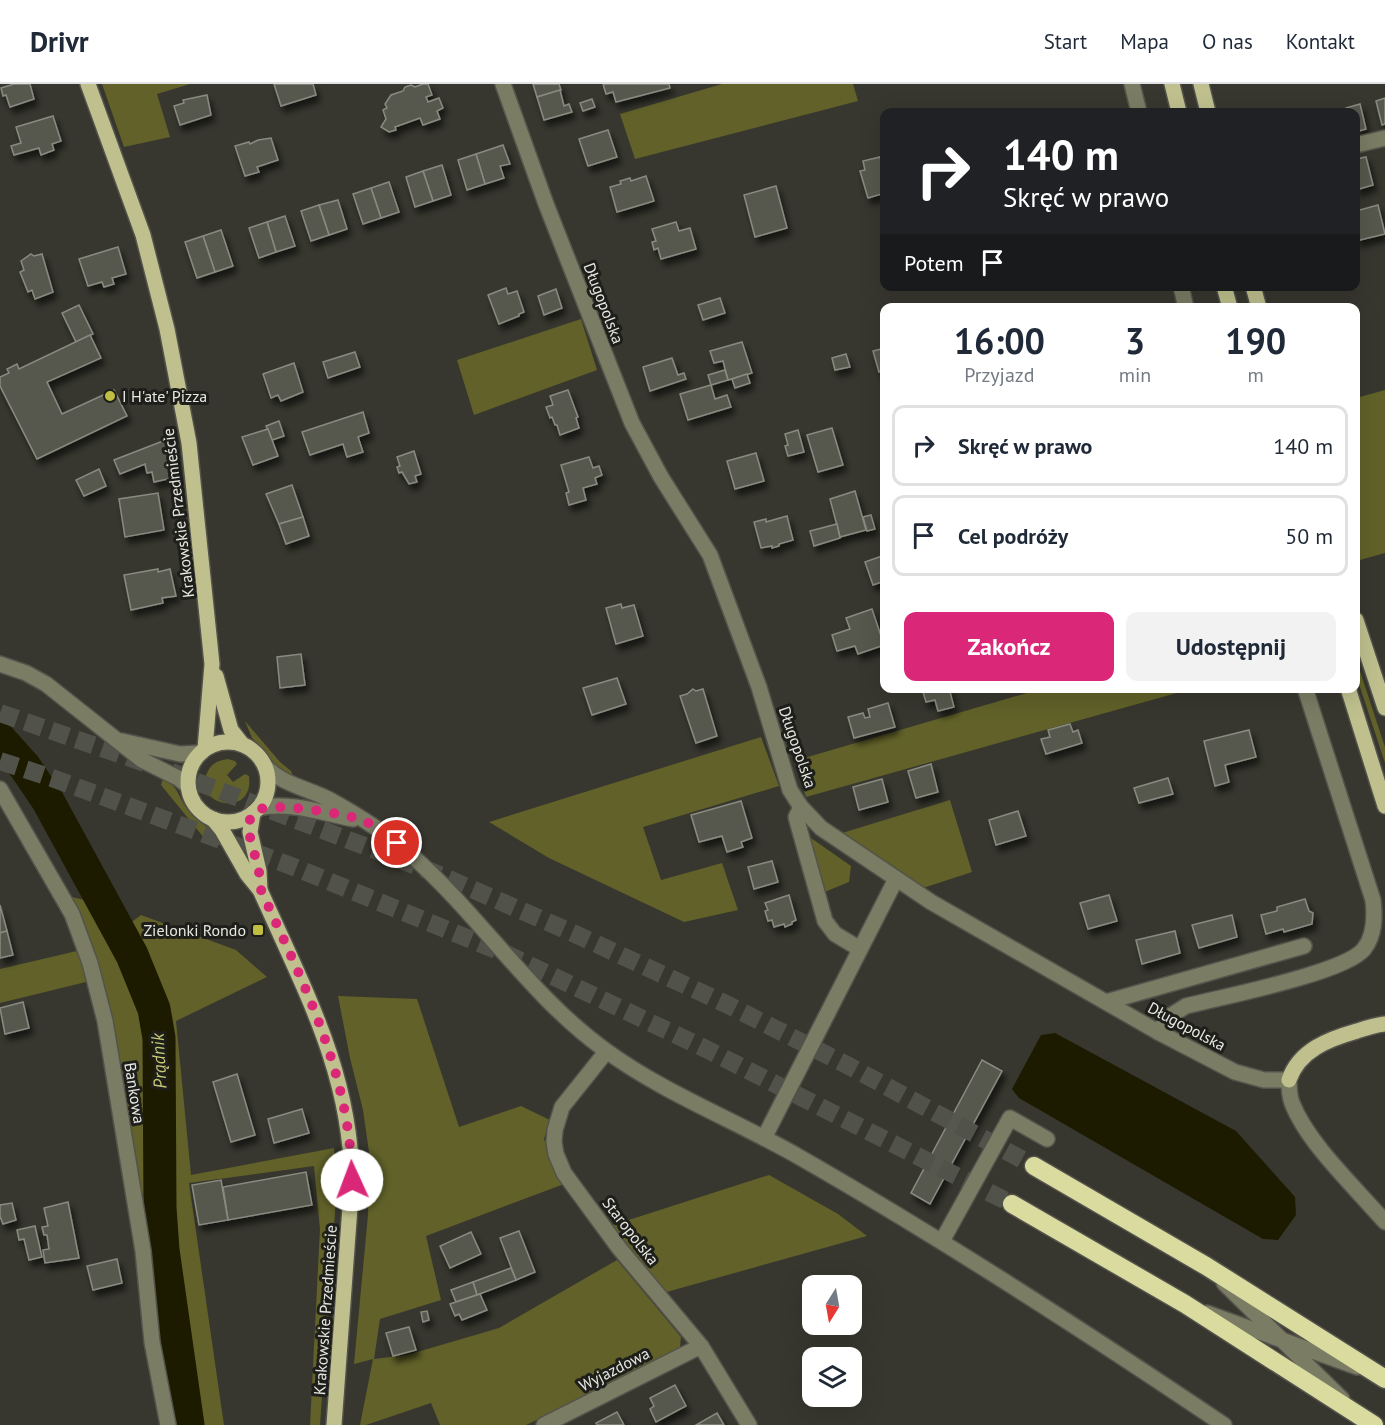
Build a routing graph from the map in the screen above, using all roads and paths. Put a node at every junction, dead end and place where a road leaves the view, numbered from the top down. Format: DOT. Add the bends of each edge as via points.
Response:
graph roads {
  1 [pos="88,84"];
  2 [pos="503,84"];
  3 [pos="1132,84"];
  4 [pos="1172,84"];
  5 [pos="1201,84"];
  6 [pos="1138,108"];
  7 [pos="1178,108"];
  8 [pos="1207,108"];
  9 [pos="1385,138"];
  10 [pos="1360,144"];
  11 [pos="1360,632"];
  12 [pos="0,664"];
  13 [pos="212,664"];
  14 [pos="1307,693"];
  15 [pos="1350,693"];
  16 [pos="1385,708"];
  17 [pos="119,741"];
  18 [pos="242,744"];
  19 [pos="203,751"];
  20 [pos="265,766"];
  21 [pos="188,786"];
  22 [pos="0,789"];
  23 [pos="1385,806"];
  24 [pos="801,807"];
  25 [pos="256,811"];
  26 [pos="213,819"];
  27 [pos="362,820"];
  28 [pos="896,879"];
  29 [pos="261,890"];
  30 [pos="1305,946"];
  31 [pos="860,949"];
  32 [pos="1106,1002"];
  33 [pos="1384,1023"];
  34 [pos="1158,1032"];
  35 [pos="606,1052"];
  36 [pos="1289,1080"];
  37 [pos="764,1138"];
  38 [pos="1047,1138"];
  39 [pos="1034,1166"];
  40 [pos="1011,1204"];
  41 [pos="1385,1222"];
  42 [pos="942,1241"];
  43 [pos="1206,1266"];
  44 [pos="1185,1304"];
  45 [pos="1282,1340"];
  46 [pos="701,1346"];
  47 [pos="1382,1377"];
  48 [pos="1357,1413"];
  49 [pos="168,1425"];
  50 [pos="334,1425"];
  51 [pos="544,1425"];
  52 [pos="749,1425"];
  53 [pos="1224,1425"];
  54 [pos="1374,1425"];
  1 -- 13 [label="main road, Krakowskie Przedmieście" via="143,235 167,329 189,443"];
  2 -- 24 [label="street, Długopolska" via="632,423 710,555 759,687 790,790"];
  3 -- 6 [label="street"];
  4 -- 7 [label="main road"];
  5 -- 8 [label="main road"];
  9 -- 10 [label="street"];
  11 -- 16 [label="main road"];
  12 -- 17 [label="street" via="57,691"];
  13 -- 18 [label="main road, Krakowskie Przedmieście" via="231,730"];
  13 -- 19 [label="main road, Krakowskie Przedmieście"];
  14 -- 34 [label="street" via="1374,900 1372,934 1359,955 1347,962 1177,1009"];
  15 -- 23 [label="main road"];
  17 -- 19 [label="street" via="180,754"];
  17 -- 21 [label="street" via="142,760"];
  18 -- 19 [label="main road" via="225,742"];
  18 -- 20 [label="main road" via="257,754"];
  19 -- 21 [label="main road" via="192,765"];
  20 -- 25 [label="main road" via="268,788"];
  20 -- 27 [label="street" via="280,778"];
  21 -- 26 [label="main road" via="196,806"];
  22 -- 49 [label="street, Bankowa" via="72,914 90,963 107,1033 142,1251 152,1342"];
  24 -- 28 [label="street, Długopolska" via="821,828"];
  24 -- 31 [label="street" via="796,817 822,915 835,934"];
  25 -- 26 [label="main road" via="229,822"];
  25 -- 27 [label="street" via="271,806 290,807"];
  25 -- 29 [label="main road, Krakowskie Przedmieście" via="250,832"];
  26 -- 29 [label="main road, Krakowskie Przedmieście"];
  27 -- 35 [label="street" via="424,867 540,994"];
  28 -- 31 [label="street"];
  28 -- 32 [label="street, Długopolska"];
  29 -- 50 [label="main road, Krakowskie Przedmieście" via="327,1041 349,1131 352,1188"];
  30 -- 32 [label="street"];
  31 -- 37 [label="street"];
  32 -- 34 [label="street, Długopolska"];
  33 -- 36 [label="main road" via="1334,1037 1314,1048 1302,1057"];
  34 -- 36 [label="street, Długopolska" via="1234,1071 1264,1080"];
  35 -- 37 [label="street"];
  35 -- 46 [label="street, Staropolska" via="562,1107 555,1130 556,1154 564,1173 619,1248"];
  36 -- 41 [label="street" via="1292,1103 1316,1142"];
  37 -- 42 [label="street"];
  38 -- 42 [label="street" via="1010,1118"];
  39 -- 43 [label="highway"];
  40 -- 44 [label="highway"];
  42 -- 53 [label="street"];
  43 -- 45 [label="street"];
  43 -- 47 [label="highway"];
  44 -- 45 [label="street"];
  44 -- 48 [label="highway"];
  45 -- 47 [label="street"];
  45 -- 48 [label="street"];
  46 -- 51 [label="street, Wyjazdowa"];
  46 -- 52 [label="street, Staropolska"];
  48 -- 54 [label="highway"];
}
